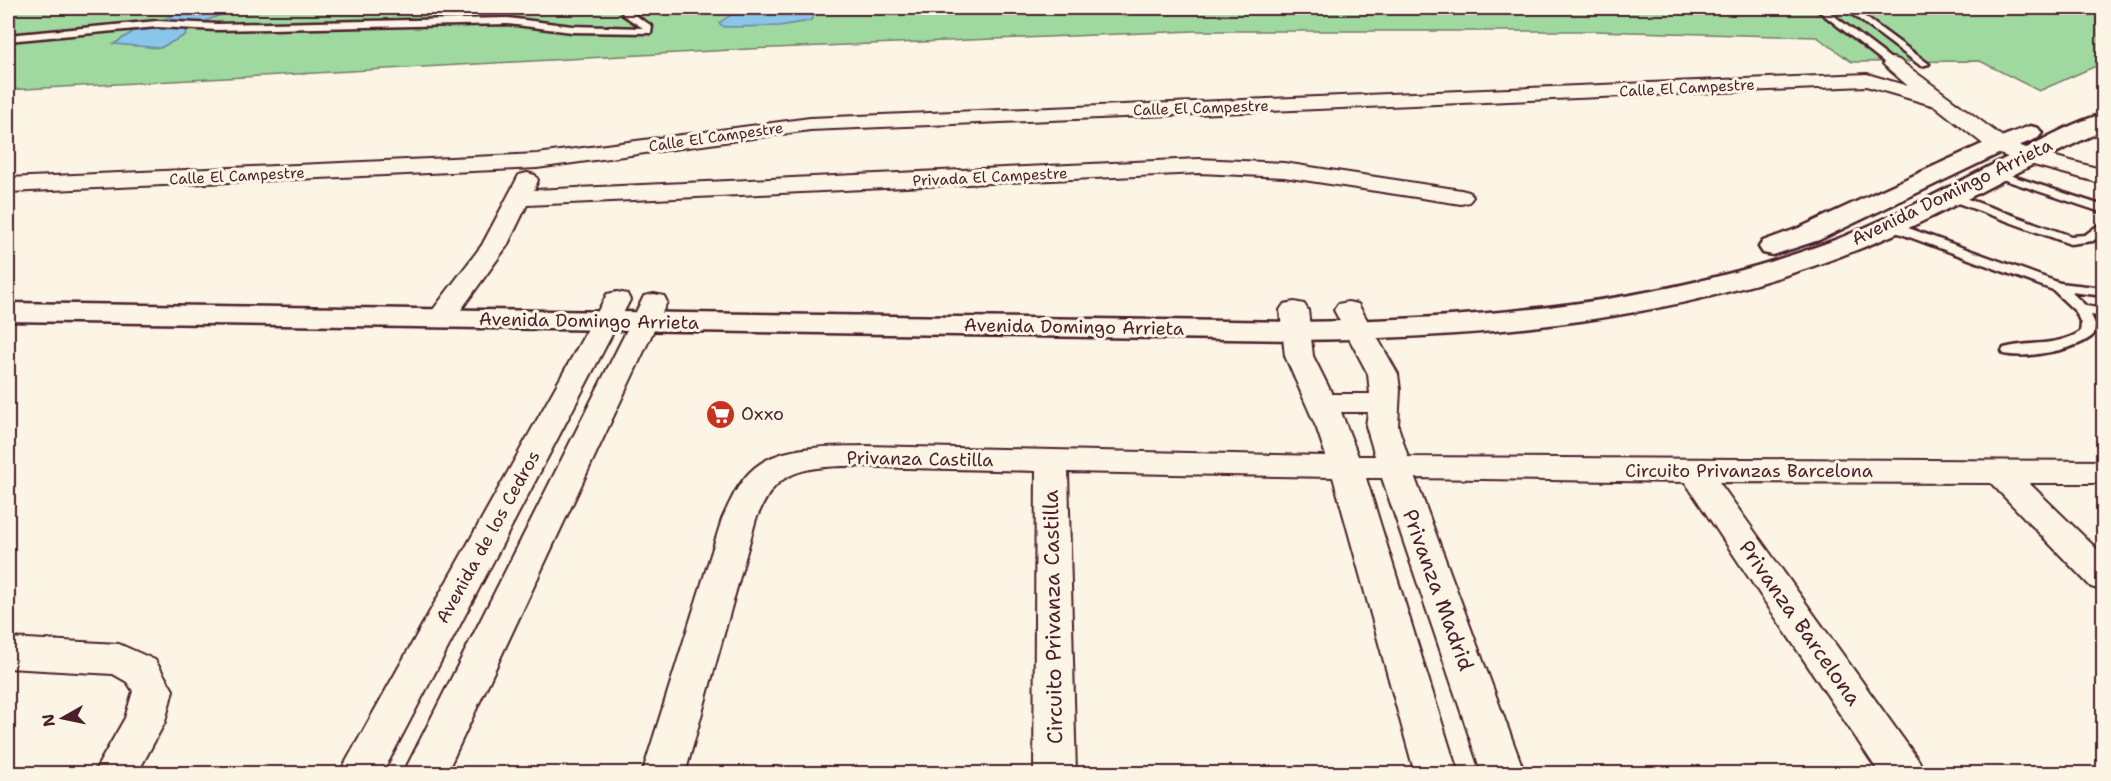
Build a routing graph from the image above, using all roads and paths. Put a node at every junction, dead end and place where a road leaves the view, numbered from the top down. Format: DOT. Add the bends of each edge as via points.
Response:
graph roads {
  1 [pos="625,8"];
  2 [pos="1819,8"];
  3 [pos="1848,8"];
  4 [pos="1850,32"];
  5 [pos="1881,32"];
  6 [pos="8,38"];
  7 [pos="1892,64"];
  8 [pos="1924,64"];
  9 [pos="1867,80"];
  10 [pos="2103,100"];
  11 [pos="1942,102"];
  12 [pos="2103,122"];
  13 [pos="2017,151"];
  14 [pos="537,161"];
  15 [pos="2103,162"];
  16 [pos="2103,177"];
  17 [pos="8,185"];
  18 [pos="1948,196"];
  19 [pos="1461,197"];
  20 [pos="518,198"];
  21 [pos="2103,210"];
  22 [pos="1889,225"];
  23 [pos="2103,225"];
  24 [pos="2058,287"];
  25 [pos="8,291"];
  26 [pos="2103,292"];
  27 [pos="449,309"];
  28 [pos="611,310"];
  29 [pos="2082,310"];
  30 [pos="650,311"];
  31 [pos="8,312"];
  32 [pos="2103,314"];
  33 [pos="1295,320"];
  34 [pos="1353,320"];
  35 [pos="2008,351"];
  36 [pos="1321,403"];
  37 [pos="1383,403"];
  38 [pos="1052,461"];
  39 [pos="1346,467"];
  40 [pos="1395,468"];
  41 [pos="1695,471"];
  42 [pos="1999,472"];
  43 [pos="2103,472"];
  44 [pos="2103,578"];
  45 [pos="8,653"];
  46 [pos="114,774"];
  47 [pos="360,774"];
  48 [pos="424,774"];
  49 [pos="663,774"];
  50 [pos="1055,774"];
  51 [pos="1437,774"];
  52 [pos="1504,774"];
  53 [pos="1904,774"];
  1 -- 6 [label="lane" via="648,31 572,29 508,21 227,27 157,24"];
  2 -- 4 [label="lane"];
  3 -- 5 [label="lane"];
  4 -- 5 [label="lane"];
  4 -- 7 [label="lane"];
  5 -- 8 [label="lane"];
  7 -- 8 [label="street"];
  7 -- 9 [label="street"];
  7 -- 11 [label="street"];
  8 -- 13 [label="street" via="1993,119"];
  9 -- 11 [label="street, Calle El Campestre"];
  9 -- 14 [label="street, Calle El Campestre" via="810,124"];
  10 -- 13 [label="main road, Avenida Domingo Arrieta"];
  11 -- 13 [label="street"];
  12 -- 13 [label="main road, Avenida Domingo Arrieta"];
  13 -- 15 [label="street"];
  13 -- 16 [label="street"];
  13 -- 18 [label="main road, Avenida Domingo Arrieta"];
  13 -- 21 [label="lane"];
  13 -- 34 [label="main road, Avenida Domingo Arrieta" via="1809,234 1702,268 1611,288"];
  14 -- 17 [label="street, Calle El Campestre"];
  14 -- 20 [label="street"];
  18 -- 22 [label="main road, Avenida Domingo Arrieta"];
  18 -- 23 [label="lane" via="2070,240 2089,238"];
  19 -- 20 [label="street, Privada El Campestre" via="1284,170 1199,166"];
  20 -- 27 [label="street" via="494,246"];
  22 -- 24 [label="lane"];
  22 -- 34 [label="main road, Avenida Domingo Arrieta" via="1850,243 1750,277 1634,303 1468,325"];
  24 -- 26 [label="lane"];
  24 -- 29 [label="lane"];
  25 -- 27 [label="main road, Avenida Domingo Arrieta"];
  27 -- 28 [label="main road, Avenida Domingo Arrieta"];
  27 -- 31 [label="main road, Avenida Domingo Arrieta"];
  28 -- 30 [label="main road, Avenida Domingo Arrieta"];
  28 -- 47 [label="street, Avenida de los Cedros"];
  29 -- 32 [label="lane"];
  29 -- 35 [label="lane" via="2088,324 2087,334 2078,340 2066,345"];
  30 -- 33 [label="main road, Avenida Domingo Arrieta"];
  30 -- 48 [label="street"];
  33 -- 34 [label="main road, Avenida Domingo Arrieta"];
  33 -- 36 [label="street" via="1299,356"];
  34 -- 37 [label="street, Privanza Madrid" via="1383,374"];
  36 -- 37 [label="street"];
  36 -- 39 [label="street"];
  37 -- 40 [label="street, Privanza Madrid" via="1382,426"];
  38 -- 39 [label="street, Privanza Castilla"];
  38 -- 49 [label="street, Privanza Castilla" via="865,456 812,459 775,468 754,488 739,519"];
  38 -- 50 [label="street, Circuito Privanza Castilla"];
  39 -- 40 [label="street, Privanza Castilla"];
  39 -- 51 [label="street"];
  40 -- 41 [label="street, Circuito Privanzas Barcelona"];
  40 -- 52 [label="street, Privanza Madrid"];
  41 -- 42 [label="street, Circuito Privanzas Barcelona"];
  41 -- 53 [label="street, Privanza Barcelona"];
  42 -- 43 [label="street, Circuito Privanzas Barcelona"];
  42 -- 44 [label="street"];
  45 -- 46 [label="street" via="119,659 141,671 153,690 144,722"];
}
